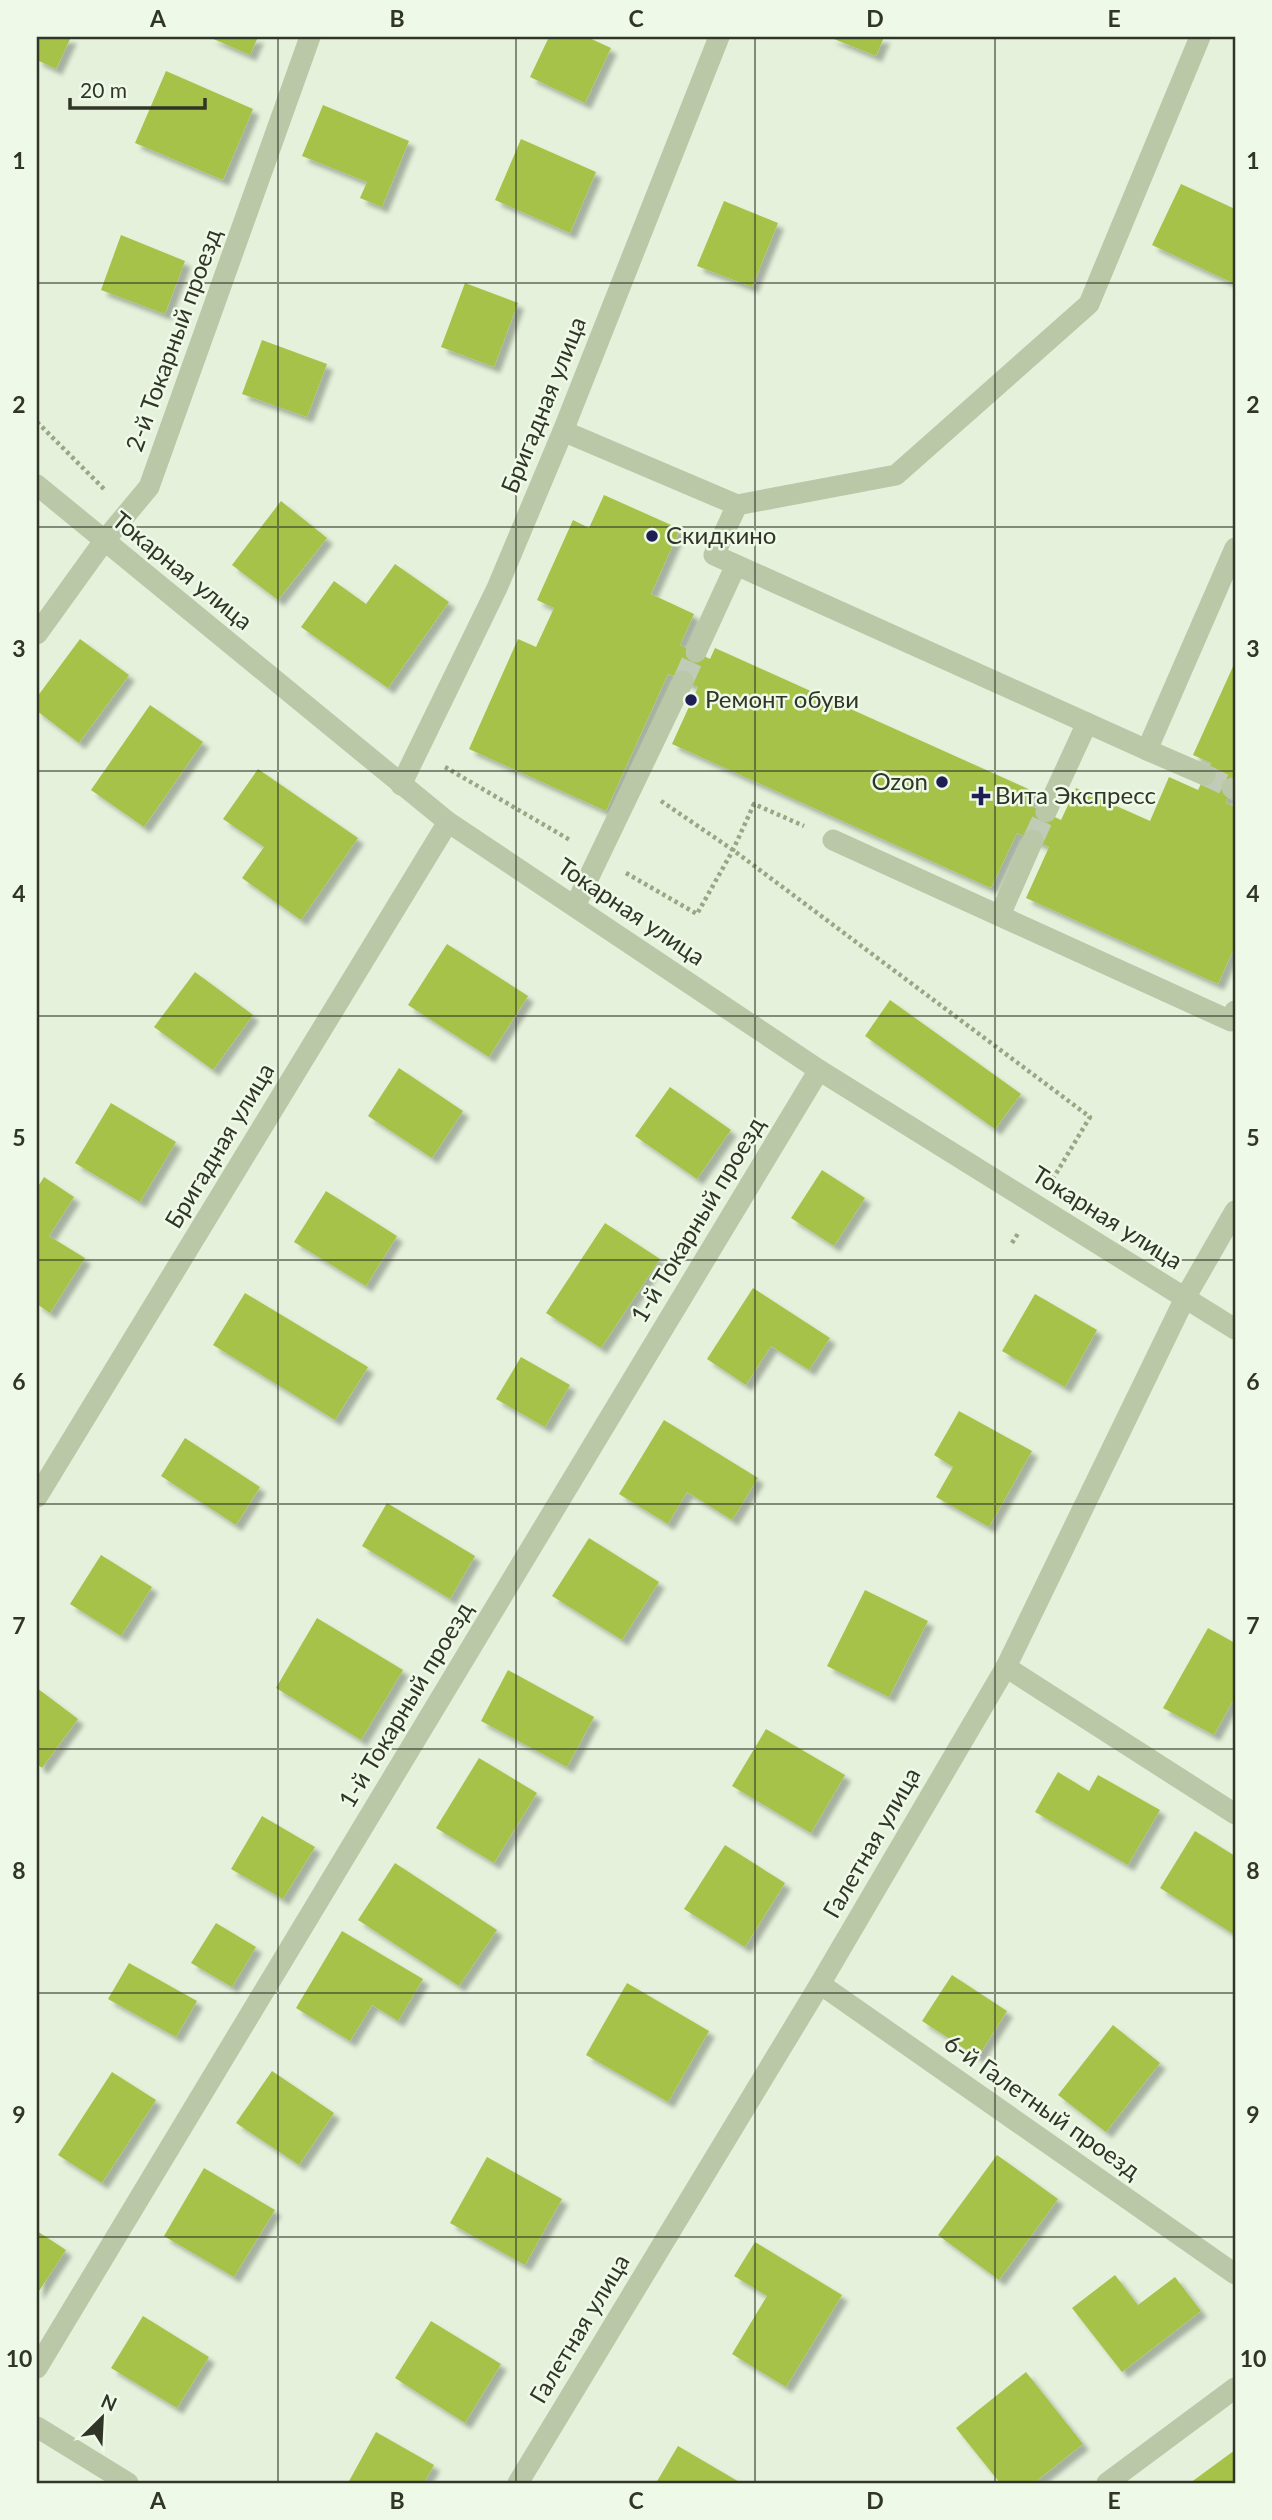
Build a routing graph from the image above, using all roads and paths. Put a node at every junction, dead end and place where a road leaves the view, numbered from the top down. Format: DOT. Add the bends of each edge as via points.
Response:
graph roads {
  1 [pos="310,37"];
  2 [pos="719,37"];
  3 [pos="1200,37"];
  4 [pos="37,422"];
  5 [pos="563,431"];
  6 [pos="37,485"];
  7 [pos="737,505"];
  8 [pos="127,513"];
  9 [pos="104,541"];
  10 [pos="1235,548"];
  11 [pos="736,565"];
  12 [pos="37,634"];
  13 [pos="696,652"];
  14 [pos="683,681"];
  15 [pos="1087,723"];
  16 [pos="1147,750"];
  17 [pos="417,751"];
  18 [pos="1205,775"];
  19 [pos="634,783"];
  20 [pos="401,785"];
  21 [pos="1046,812"];
  22 [pos="794,821"];
  23 [pos="448,822"];
  24 [pos="833,840"];
  25 [pos="1033,840"];
  26 [pos="733,850"];
  27 [pos="599,857"];
  28 [pos="575,906"];
  29 [pos="1000,915"];
  30 [pos="1234,1019"];
  31 [pos="819,1070"];
  32 [pos="1037,1205"];
  33 [pos="1235,1210"];
  34 [pos="1012,1243"];
  35 [pos="1185,1298"];
  36 [pos="1235,1329"];
  37 [pos="37,1497"];
  38 [pos="1006,1667"];
  39 [pos="1235,1814"];
  40 [pos="820,1984"];
  41 [pos="1235,2274"];
  42 [pos="37,2368"];
  43 [pos="1235,2388"];
  44 [pos="37,2427"];
  45 [pos="128,2483"];
  46 [pos="518,2483"];
  47 [pos="1107,2483"];
  1 -- 8 [label="street, 2-й Токарный проезд" via="149,488"];
  2 -- 5 [label="street, Бригадная улица"];
  3 -- 7 [label="street" via="1089,304 896,475"];
  4 -- 8 [label="path"];
  5 -- 7 [label="street"];
  5 -- 17 [label="street, Бригадная улица" via="497,588"];
  6 -- 9 [label="street, Токарная улица"];
  7 -- 11 [label="street" via="714,555"];
  8 -- 9 [label="street, 2-й Токарный проезд"];
  9 -- 12 [label="street, 2-й Токарный проезд"];
  9 -- 20 [label="street, Токарная улица"];
  10 -- 16 [label="street"];
  11 -- 13 [label="street"];
  11 -- 15 [label="street"];
  14 -- 19 [label="street"];
  15 -- 16 [label="street"];
  15 -- 21 [label="street"];
  16 -- 18 [label="street"];
  17 -- 20 [label="street, Бригадная улица"];
  17 -- 27 [label="path"];
  19 -- 26 [label="path"];
  19 -- 27 [label="street"];
  20 -- 23 [label="street, Токарная улица"];
  22 -- 26 [label="path" via="754,804"];
  23 -- 28 [label="street, Токарная улица"];
  23 -- 37 [label="street, Бригадная улица"];
  24 -- 29 [label="street"];
  25 -- 29 [label="street"];
  26 -- 27 [label="path" via="697,914"];
  26 -- 32 [label="path" via="1090,1117"];
  27 -- 28 [label="street"];
  28 -- 31 [label="street, Токарная улица"];
  29 -- 30 [label="street"];
  31 -- 32 [label="street, Токарная улица"];
  31 -- 42 [label="street, 1-й Токарный проезд"];
  32 -- 34 [label="path"];
  32 -- 35 [label="street, Токарная улица"];
  33 -- 35 [label="street, Галетная улица"];
  35 -- 36 [label="street, Токарная улица"];
  35 -- 38 [label="street, Галетная улица"];
  38 -- 39 [label="street"];
  38 -- 40 [label="street, Галетная улица"];
  40 -- 41 [label="street, 6-й Галетный проезд"];
  40 -- 46 [label="street, Галетная улица"];
  43 -- 47 [label="street"];
  44 -- 45 [label="street"];
}
